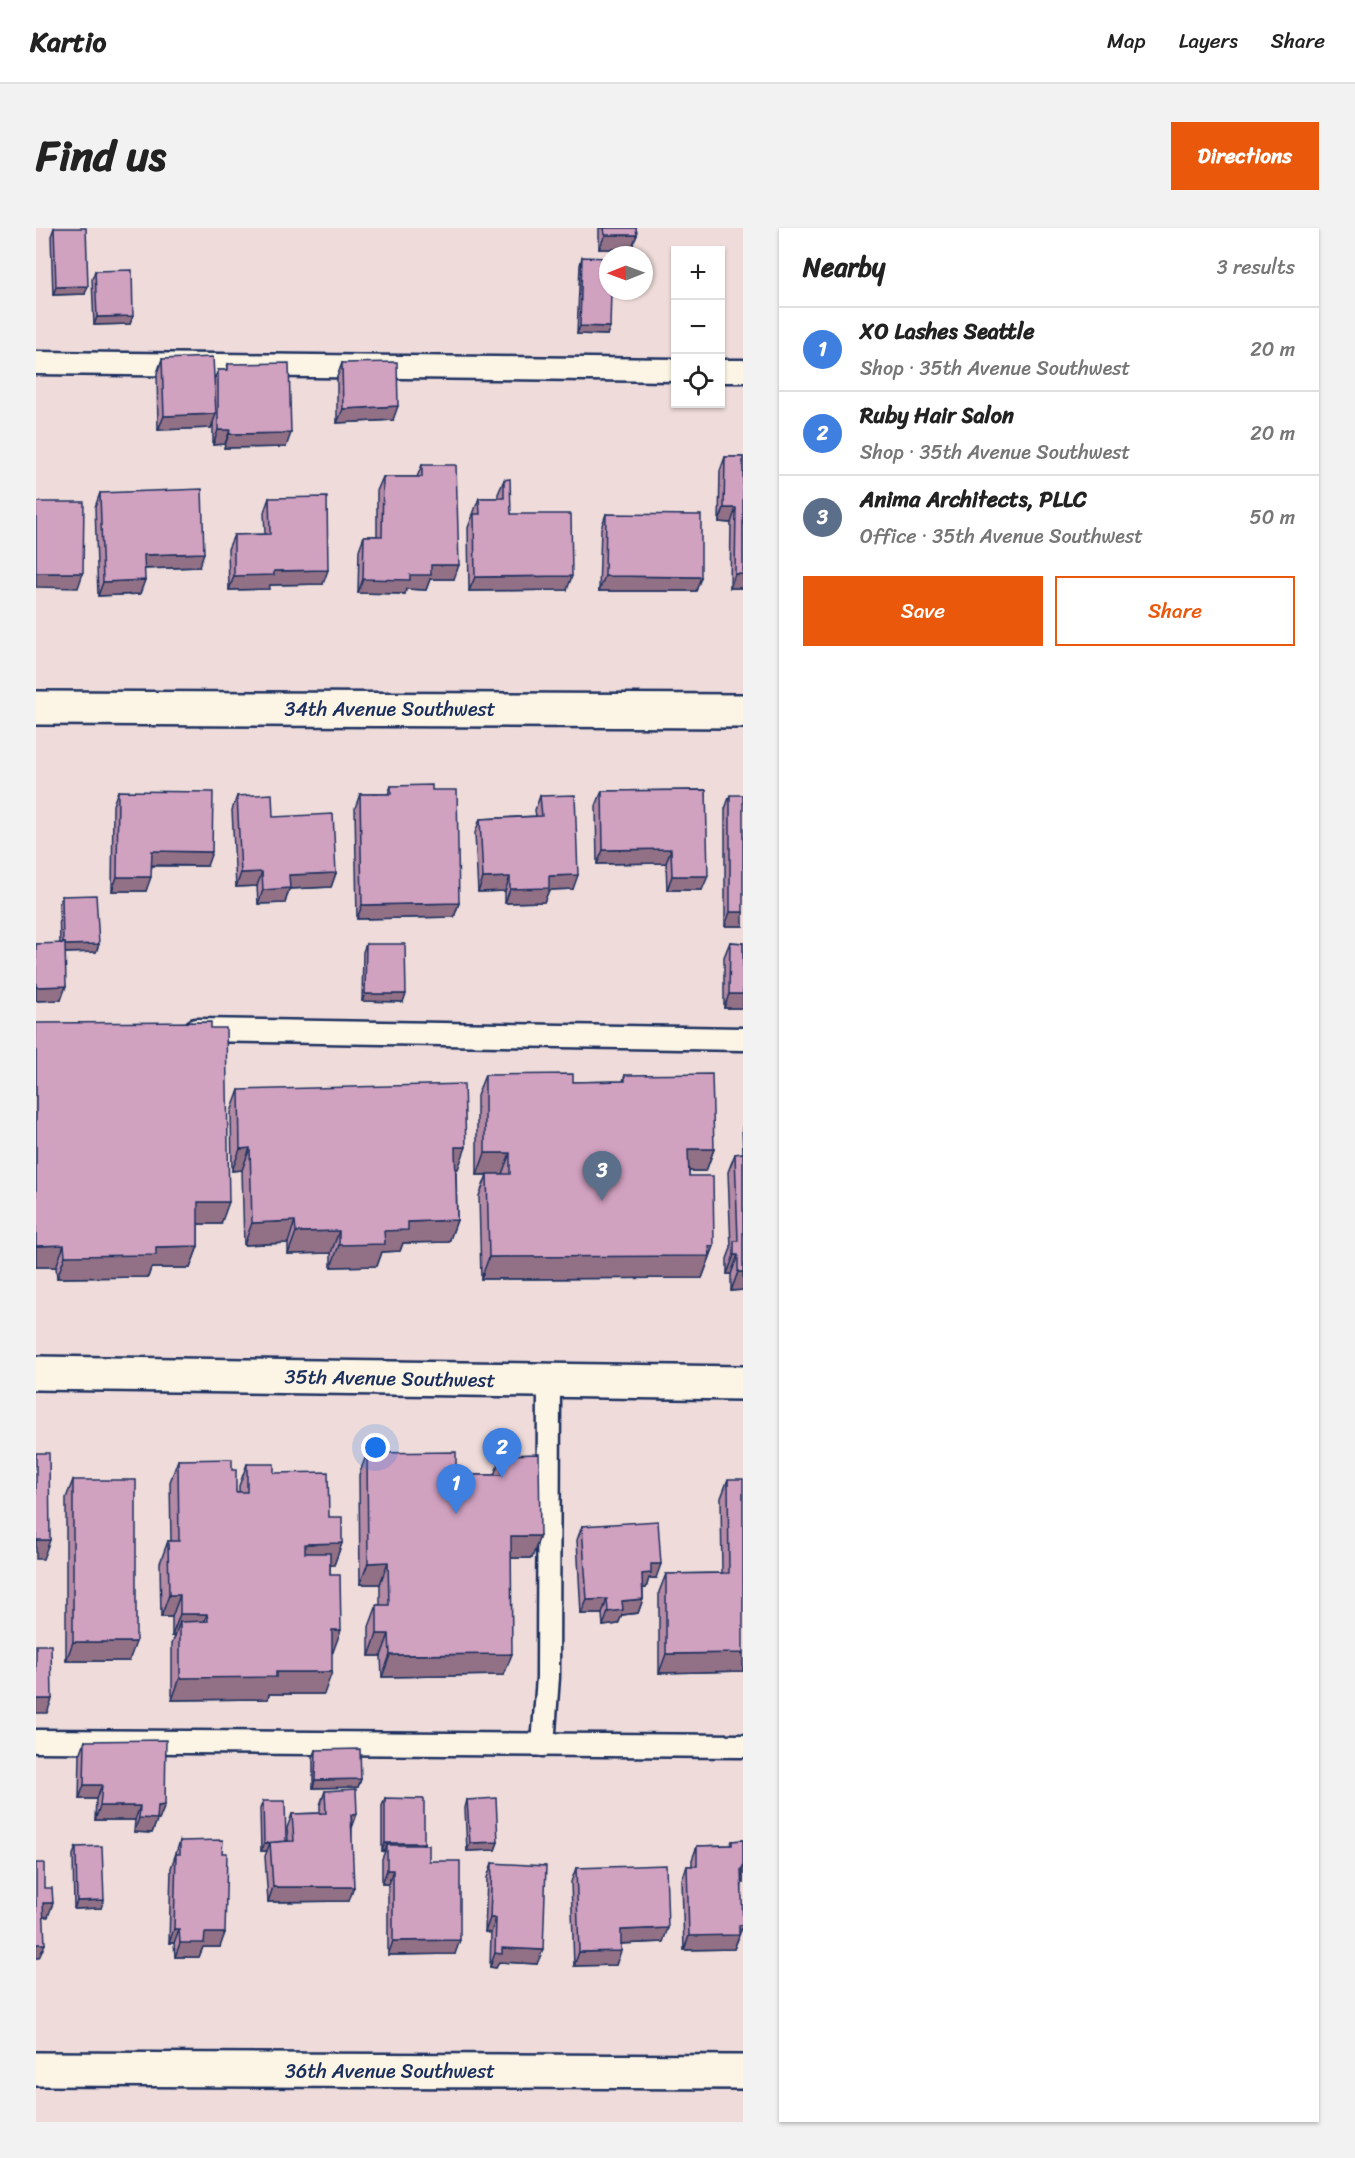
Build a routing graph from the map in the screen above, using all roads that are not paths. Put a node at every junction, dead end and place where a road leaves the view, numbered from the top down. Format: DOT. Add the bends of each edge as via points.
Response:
graph roads {
  1 [pos="36,363"];
  2 [pos="671,370"];
  3 [pos="725,371"];
  4 [pos="743,371"];
  5 [pos="36,708"];
  6 [pos="743,711"];
  7 [pos="180,1029"];
  8 [pos="743,1039"];
  9 [pos="36,1373"];
  10 [pos="549,1380"];
  11 [pos="743,1383"];
  12 [pos="36,1741"];
  13 [pos="543,1744"];
  14 [pos="743,1746"];
  15 [pos="36,2069"];
  16 [pos="743,2072"];
  1 -- 2 [label="lane"];
  3 -- 4 [label="lane"];
  5 -- 6 [label="street, 34th Avenue Southwest"];
  7 -- 8 [label="lane"];
  9 -- 10 [label="street, 35th Avenue Southwest"];
  10 -- 11 [label="street, 35th Avenue Southwest"];
  10 -- 13 [label="lane" via="548,1677"];
  12 -- 13 [label="lane"];
  13 -- 14 [label="lane"];
  15 -- 16 [label="street, 36th Avenue Southwest"];
}
